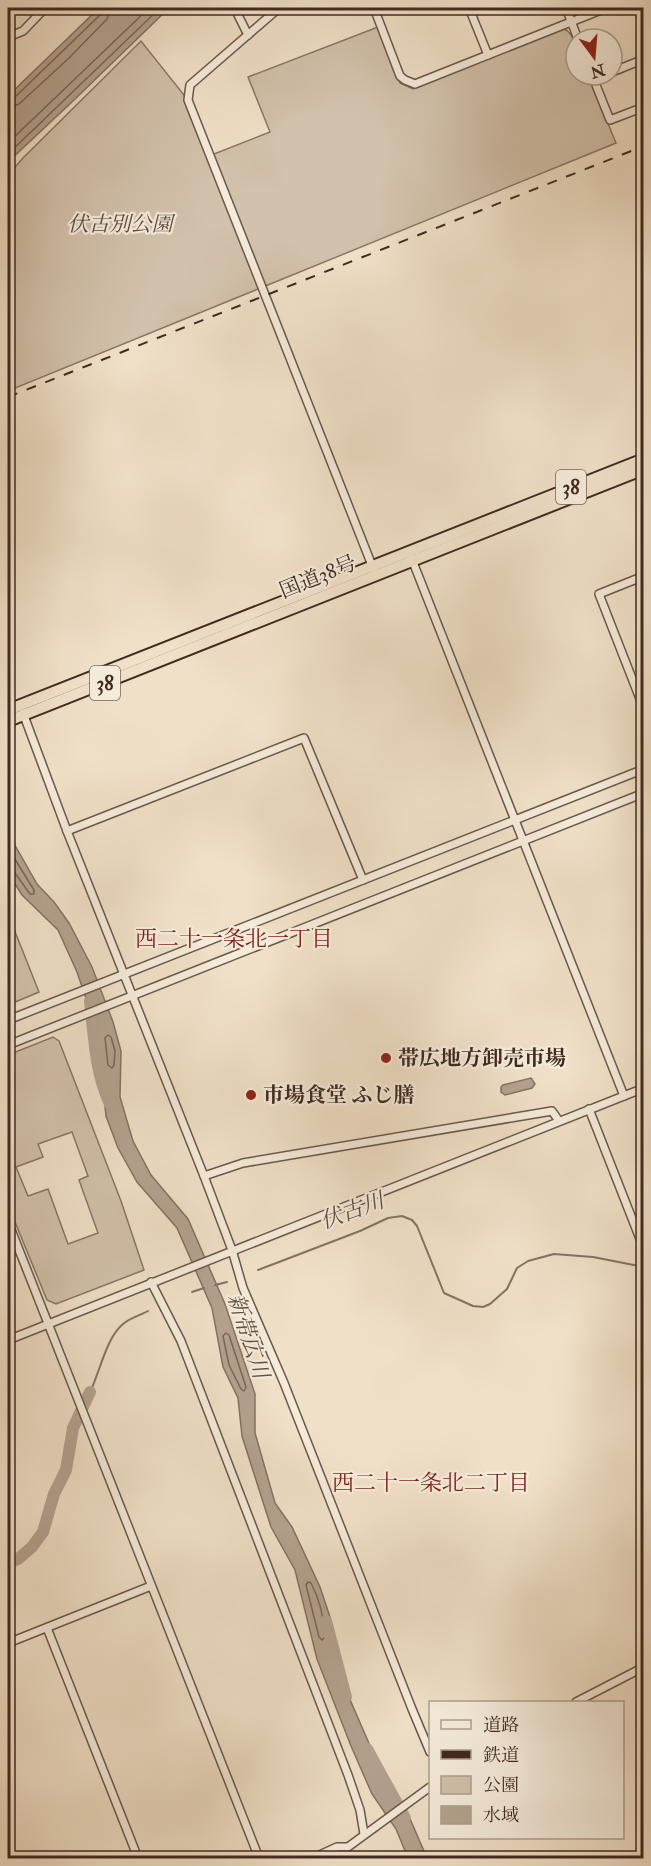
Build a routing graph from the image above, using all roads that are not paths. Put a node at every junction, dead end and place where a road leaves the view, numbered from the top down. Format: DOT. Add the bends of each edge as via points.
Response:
graph roads {
  1 [pos="45,8"];
  2 [pos="238,8"];
  3 [pos="279,8"];
  4 [pos="374,8"];
  5 [pos="469,8"];
  6 [pos="566,8"];
  7 [pos="606,8"];
  8 [pos="636,8"];
  9 [pos="572,21"];
  10 [pos="644,24"];
  11 [pos="574,27"];
  12 [pos="248,35"];
  13 [pos="8,37"];
  14 [pos="488,55"];
  15 [pos="644,59"];
  16 [pos="624,67"];
  17 [pos="597,87"];
  18 [pos="644,107"];
  19 [pos="644,459"];
  20 [pos="644,469"];
  21 [pos="411,556"];
  22 [pos="374,571"];
  23 [pos="644,576"];
  24 [pos="644,709"];
  25 [pos="21,710"];
  26 [pos="9,717"];
  27 [pos="644,769"];
  28 [pos="644,793"];
  29 [pos="516,820"];
  30 [pos="67,831"];
  31 [pos="524,841"];
  32 [pos="363,880"];
  33 [pos="124,974"];
  34 [pos="133,996"];
  35 [pos="8,1020"];
  36 [pos="8,1045"];
  37 [pos="644,1088"];
  38 [pos="624,1096"];
  39 [pos="589,1109"];
  40 [pos="559,1121"];
  41 [pos="204,1176"];
  42 [pos="8,1222"];
  43 [pos="10,1237"];
  44 [pos="644,1249"];
  45 [pos="232,1250"];
  46 [pos="151,1282"];
  47 [pos="48,1324"];
  48 [pos="8,1340"];
  49 [pos="151,1586"];
  50 [pos="47,1628"];
  51 [pos="8,1643"];
  52 [pos="644,1666"];
  53 [pos="578,1701"];
  54 [pos="429,1750"];
  55 [pos="429,1788"];
  56 [pos="364,1834"];
  57 [pos="258,1856"];
  58 [pos="138,1858"];
  59 [pos="248,1858"];
  60 [pos="313,1858"];
  1 -- 13 [label="street" via="23,31"];
  2 -- 12 [label="street"];
  3 -- 12 [label="street"];
  4 -- 14 [label="street" via="400,76 405,80 415,84"];
  5 -- 14 [label="street"];
  6 -- 9 [label="street"];
  7 -- 9 [label="street"];
  8 -- 10 [label="street"];
  9 -- 11 [label="street"];
  9 -- 14 [label="street"];
  12 -- 22 [label="street" via="190,85 188,100"];
  15 -- 16 [label="street"];
  17 -- 18 [label="street" via="610,120"];
  19 -- 21 [label="highway, 国道38号 / 38"];
  20 -- 21 [label="highway, 国道38号 / 38"];
  21 -- 22 [label="highway, 国道38号 / 38"];
  21 -- 29 [label="street"];
  22 -- 25 [label="highway, 国道38号 / 38"];
  23 -- 24 [label="street" via="598,594"];
  25 -- 26 [label="highway, 国道38号 / 38"];
  25 -- 30 [label="street"];
  27 -- 29 [label="street"];
  28 -- 31 [label="street"];
  29 -- 31 [label="street"];
  29 -- 32 [label="street"];
  30 -- 32 [label="street" via="304,738"];
  30 -- 33 [label="street"];
  31 -- 34 [label="street"];
  31 -- 38 [label="street"];
  32 -- 33 [label="street"];
  33 -- 34 [label="street"];
  33 -- 35 [label="street"];
  34 -- 36 [label="street"];
  34 -- 41 [label="street"];
  37 -- 38 [label="street"];
  38 -- 39 [label="street"];
  39 -- 40 [label="street"];
  39 -- 44 [label="street"];
  40 -- 41 [label="street" via="552,1111 243,1163"];
  40 -- 45 [label="street"];
  41 -- 45 [label="street"];
  42 -- 43 [label="street"];
  43 -- 47 [label="street"];
  45 -- 46 [label="street"];
  45 -- 54 [label="street" via="243,1288"];
  46 -- 47 [label="street"];
  46 -- 56 [label="street" via="181,1341 229,1462 348,1774"];
  47 -- 48 [label="street"];
  47 -- 49 [label="street"];
  49 -- 50 [label="street"];
  49 -- 57 [label="street"];
  50 -- 51 [label="street"];
  50 -- 58 [label="street"];
  52 -- 53 [label="street"];
  55 -- 56 [label="street"];
  56 -- 60 [label="street" via="348,1847 337,1847"];
  57 -- 59 [label="street"];
}
